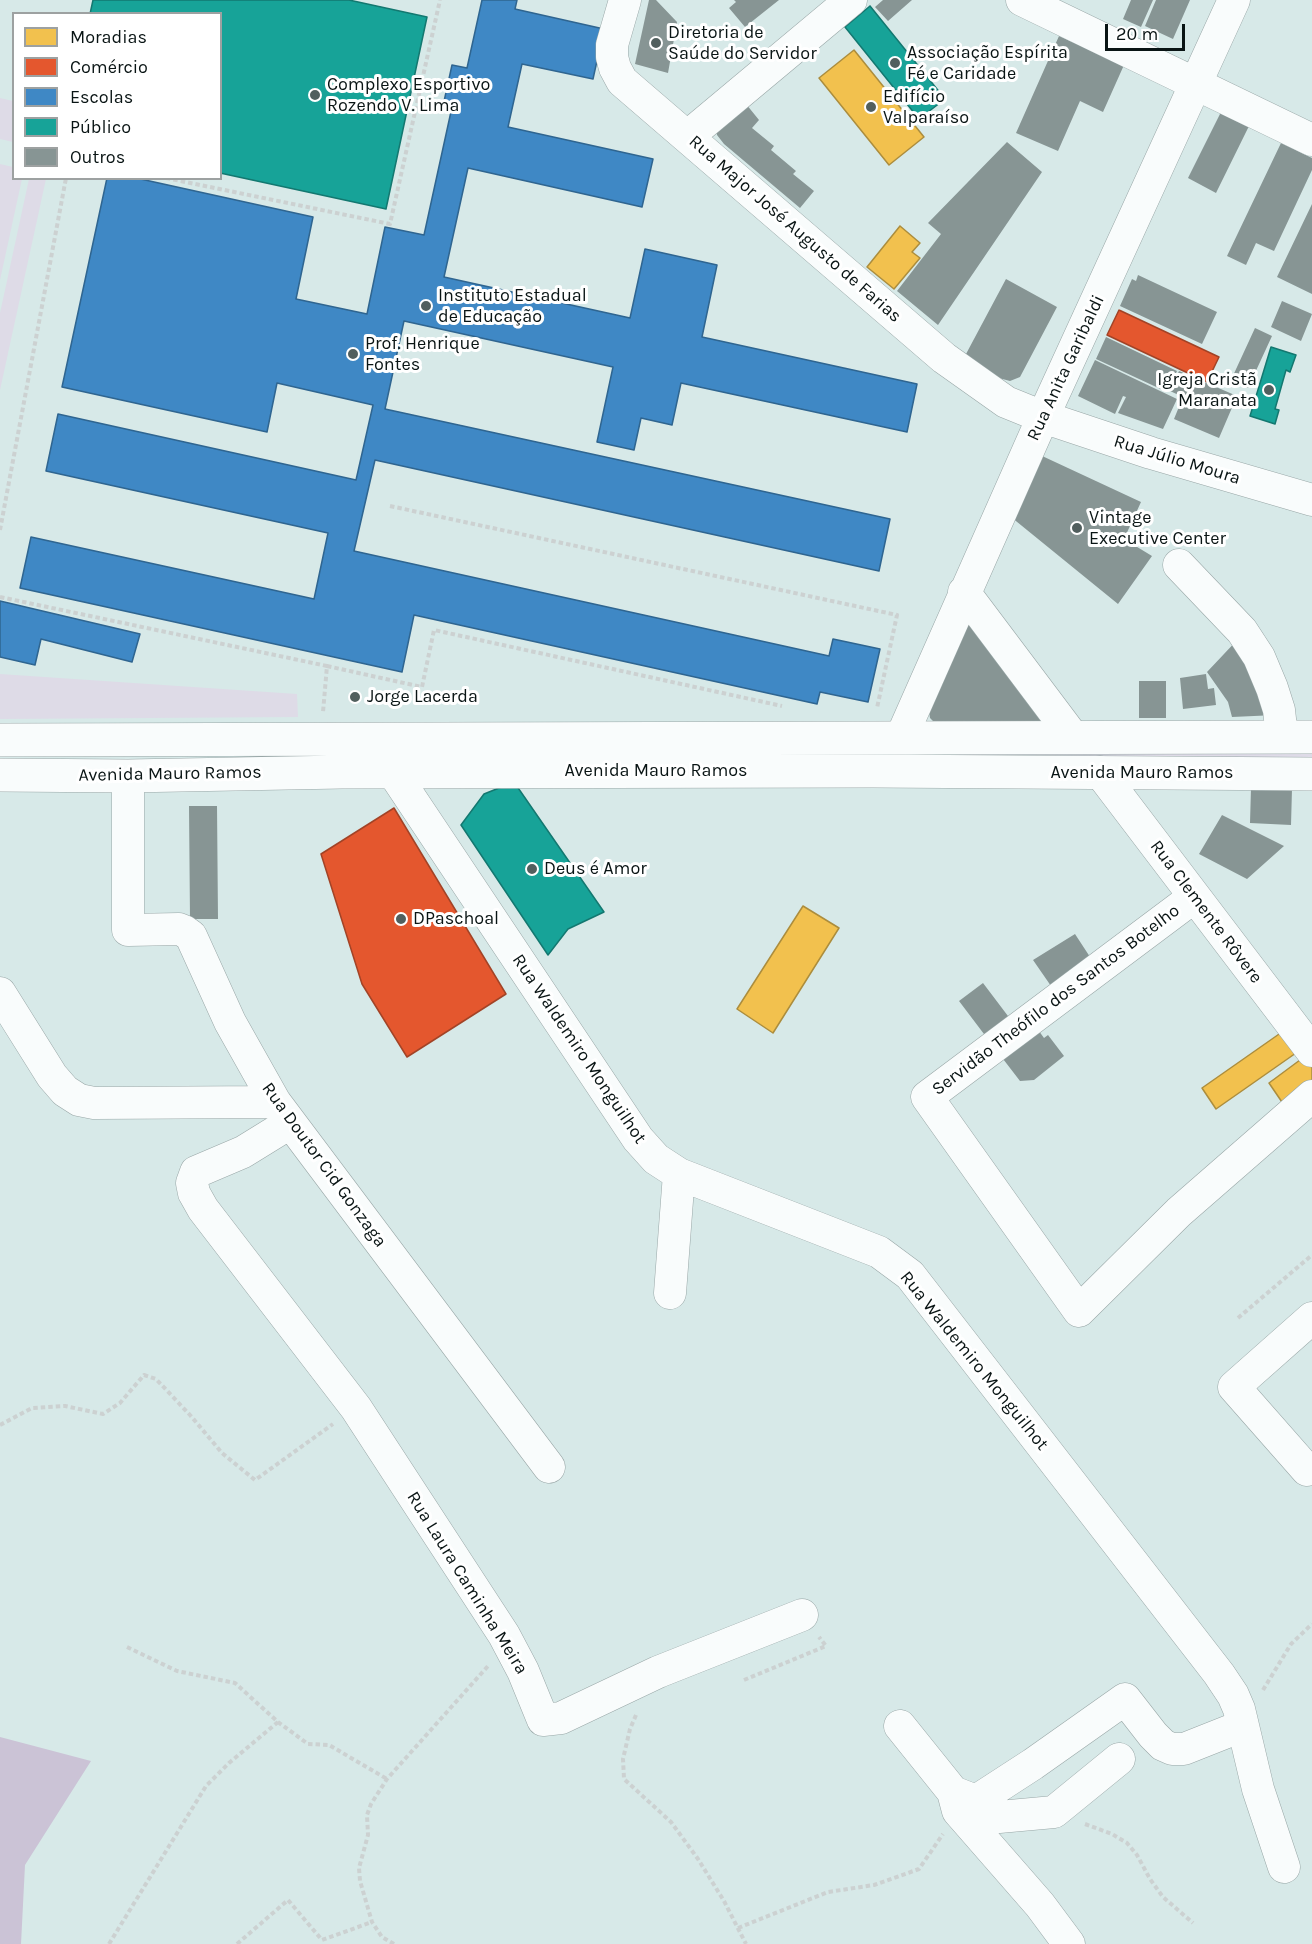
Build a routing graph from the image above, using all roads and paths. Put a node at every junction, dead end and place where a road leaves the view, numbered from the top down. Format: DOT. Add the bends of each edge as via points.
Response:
graph roads {
  1 [pos="440,0"];
  2 [pos="625,0"];
  3 [pos="851,0"];
  4 [pos="1022,0"];
  5 [pos="1234,0"];
  6 [pos="1197,84"];
  7 [pos="687,137"];
  8 [pos="1312,140"];
  9 [pos="66,180"];
  10 [pos="176,180"];
  11 [pos="1043,417"];
  12 [pos="1312,500"];
  13 [pos="390,506"];
  14 [pos="0,530"];
  15 [pos="1179,565"];
  16 [pos="964,592"];
  17 [pos="0,597"];
  18 [pos="327,666"];
  19 [pos="792,709"];
  20 [pos="876,715"];
  21 [pos="1073,737"];
  22 [pos="1297,737"];
  23 [pos="320,738"];
  24 [pos="901,738"];
  25 [pos="0,740"];
  26 [pos="900,771"];
  27 [pos="393,772"];
  28 [pos="1100,772"];
  29 [pos="1312,774"];
  30 [pos="0,775"];
  31 [pos="128,776"];
  32 [pos="1194,897"];
  33 [pos="0,993"];
  34 [pos="1312,1051"];
  35 [pos="1312,1096"];
  36 [pos="282,1112"];
  37 [pos="679,1174"];
  38 [pos="1312,1255"];
  39 [pos="670,1293"];
  40 [pos="1238,1318"];
  41 [pos="1312,1318"];
  42 [pos="356,1408"];
  43 [pos="0,1425"];
  44 [pos="549,1467"];
  45 [pos="1306,1470"];
  46 [pos="802,1615"];
  47 [pos="1312,1624"];
  48 [pos="127,1647"];
  49 [pos="524,1671"];
  50 [pos="658,1672"];
  51 [pos="744,1680"];
  52 [pos="278,1722"];
  53 [pos="900,1726"];
  54 [pos="1242,1726"];
  55 [pos="1119,1759"];
  56 [pos="387,1779"];
  57 [pos="959,1808"];
  58 [pos="1054,1812"];
  59 [pos="1284,1867"];
  60 [pos="372,1922"];
  61 [pos="1192,1923"];
  62 [pos="738,1928"];
  63 [pos="110,1944"];
  64 [pos="237,1944"];
  65 [pos="394,1944"];
  66 [pos="746,1944"];
  67 [pos="1069,1944"];
  1 -- 10 [label="path" via="390,224"];
  2 -- 7 [label="street, Rua Major José Augusto de Farias" via="612,45 615,68 622,81"];
  3 -- 7 [label="street"];
  4 -- 6 [label="street"];
  5 -- 6 [label="street, Rua Anita Garibaldi"];
  6 -- 8 [label="street"];
  6 -- 11 [label="street, Rua Anita Garibaldi"];
  7 -- 11 [label="street, Rua Major José Augusto de Farias" via="944,358 1006,402"];
  9 -- 14 [label="path"];
  11 -- 12 [label="street, Rua Júlio Moura"];
  11 -- 16 [label="street, Rua Anita Garibaldi"];
  13 -- 20 [label="path" via="897,615"];
  15 -- 22 [label="street" via="1242,632 1258,657 1279,710"];
  16 -- 21 [label="street"];
  16 -- 24 [label="street, Rua Anita Garibaldi"];
  17 -- 18 [label="path"];
  18 -- 19 [label="path" via="422,687 434,630"];
  18 -- 23 [label="path"];
  21 -- 22 [label="main road, Avenida Mauro Ramos"];
  21 -- 24 [label="main road, Avenida Mauro Ramos"];
  23 -- 24 [label="main road, Avenida Mauro Ramos"];
  23 -- 25 [label="main road, Avenida Mauro Ramos"];
  24 -- 26 [label="main road"];
  26 -- 27 [label="main road, Avenida Mauro Ramos"];
  26 -- 28 [label="main road, Avenida Mauro Ramos"];
  27 -- 31 [label="main road, Avenida Mauro Ramos"];
  27 -- 37 [label="street, Rua Waldemiro Monguilhot" via="638,1139 656,1159"];
  28 -- 29 [label="main road, Avenida Mauro Ramos"];
  28 -- 32 [label="street, Rua Clemente Rôvere"];
  30 -- 31 [label="main road, Avenida Mauro Ramos"];
  31 -- 36 [label="street, Rua Doutor Cid Gonzaga" via="128,930 178,929 191,936 230,1022"];
  32 -- 34 [label="street, Rua Clemente Rôvere"];
  32 -- 35 [label="street, Servidão Theófilo dos Santos Botelho" via="927,1097 1079,1311 1179,1212"];
  33 -- 36 [label="street" via="52,1076 79,1100"];
  36 -- 42 [label="street, Rua Laura Caminha Meira" via="243,1152 196,1172 194,1192"];
  36 -- 44 [label="street, Rua Doutor Cid Gonzaga"];
  37 -- 39 [label="street"];
  37 -- 54 [label="street, Rua Waldemiro Monguilhot" via="879,1251 910,1275 1219,1674 1233,1695"];
  38 -- 40 [label="path"];
  41 -- 45 [label="street" via="1234,1387"];
  42 -- 43 [label="path" via="255,1480 222,1453 156,1379 144,1375 120,1403 103,1414 65,1406 32,1408"];
  42 -- 49 [label="street, Rua Laura Caminha Meira"];
  46 -- 50 [label="street"];
  46 -- 51 [label="path" via="826,1646"];
  47 -- 54 [label="path" via="1291,1644"];
  48 -- 52 [label="path" via="177,1671 235,1683"];
  49 -- 50 [label="street, Rua Laura Caminha Meira" via="543,1720 561,1718"];
  49 -- 56 [label="path" via="499,1659 492,1662"];
  50 -- 62 [label="path" via="630,1729 623,1759 624,1779 671,1822 698,1859"];
  52 -- 56 [label="path" via="308,1744 329,1745"];
  52 -- 63 [label="path" via="206,1786"];
  53 -- 57 [label="street"];
  54 -- 57 [label="street" via="1184,1749 1172,1749 1158,1740 1125,1699 1033,1764"];
  54 -- 59 [label="street, Rua Waldemiro Monguilhot"];
  55 -- 58 [label="street"];
  56 -- 60 [label="path" via="367,1815 368,1835 359,1868"];
  57 -- 58 [label="street"];
  57 -- 62 [label="path" via="919,1869 874,1886 828,1892"];
  57 -- 67 [label="street"];
  58 -- 61 [label="path" via="1126,1843 1163,1897"];
  60 -- 64 [label="path" via="322,1940 288,1900"];
  60 -- 65 [label="path" via="382,1937"];
  62 -- 66 [label="path"];
}
